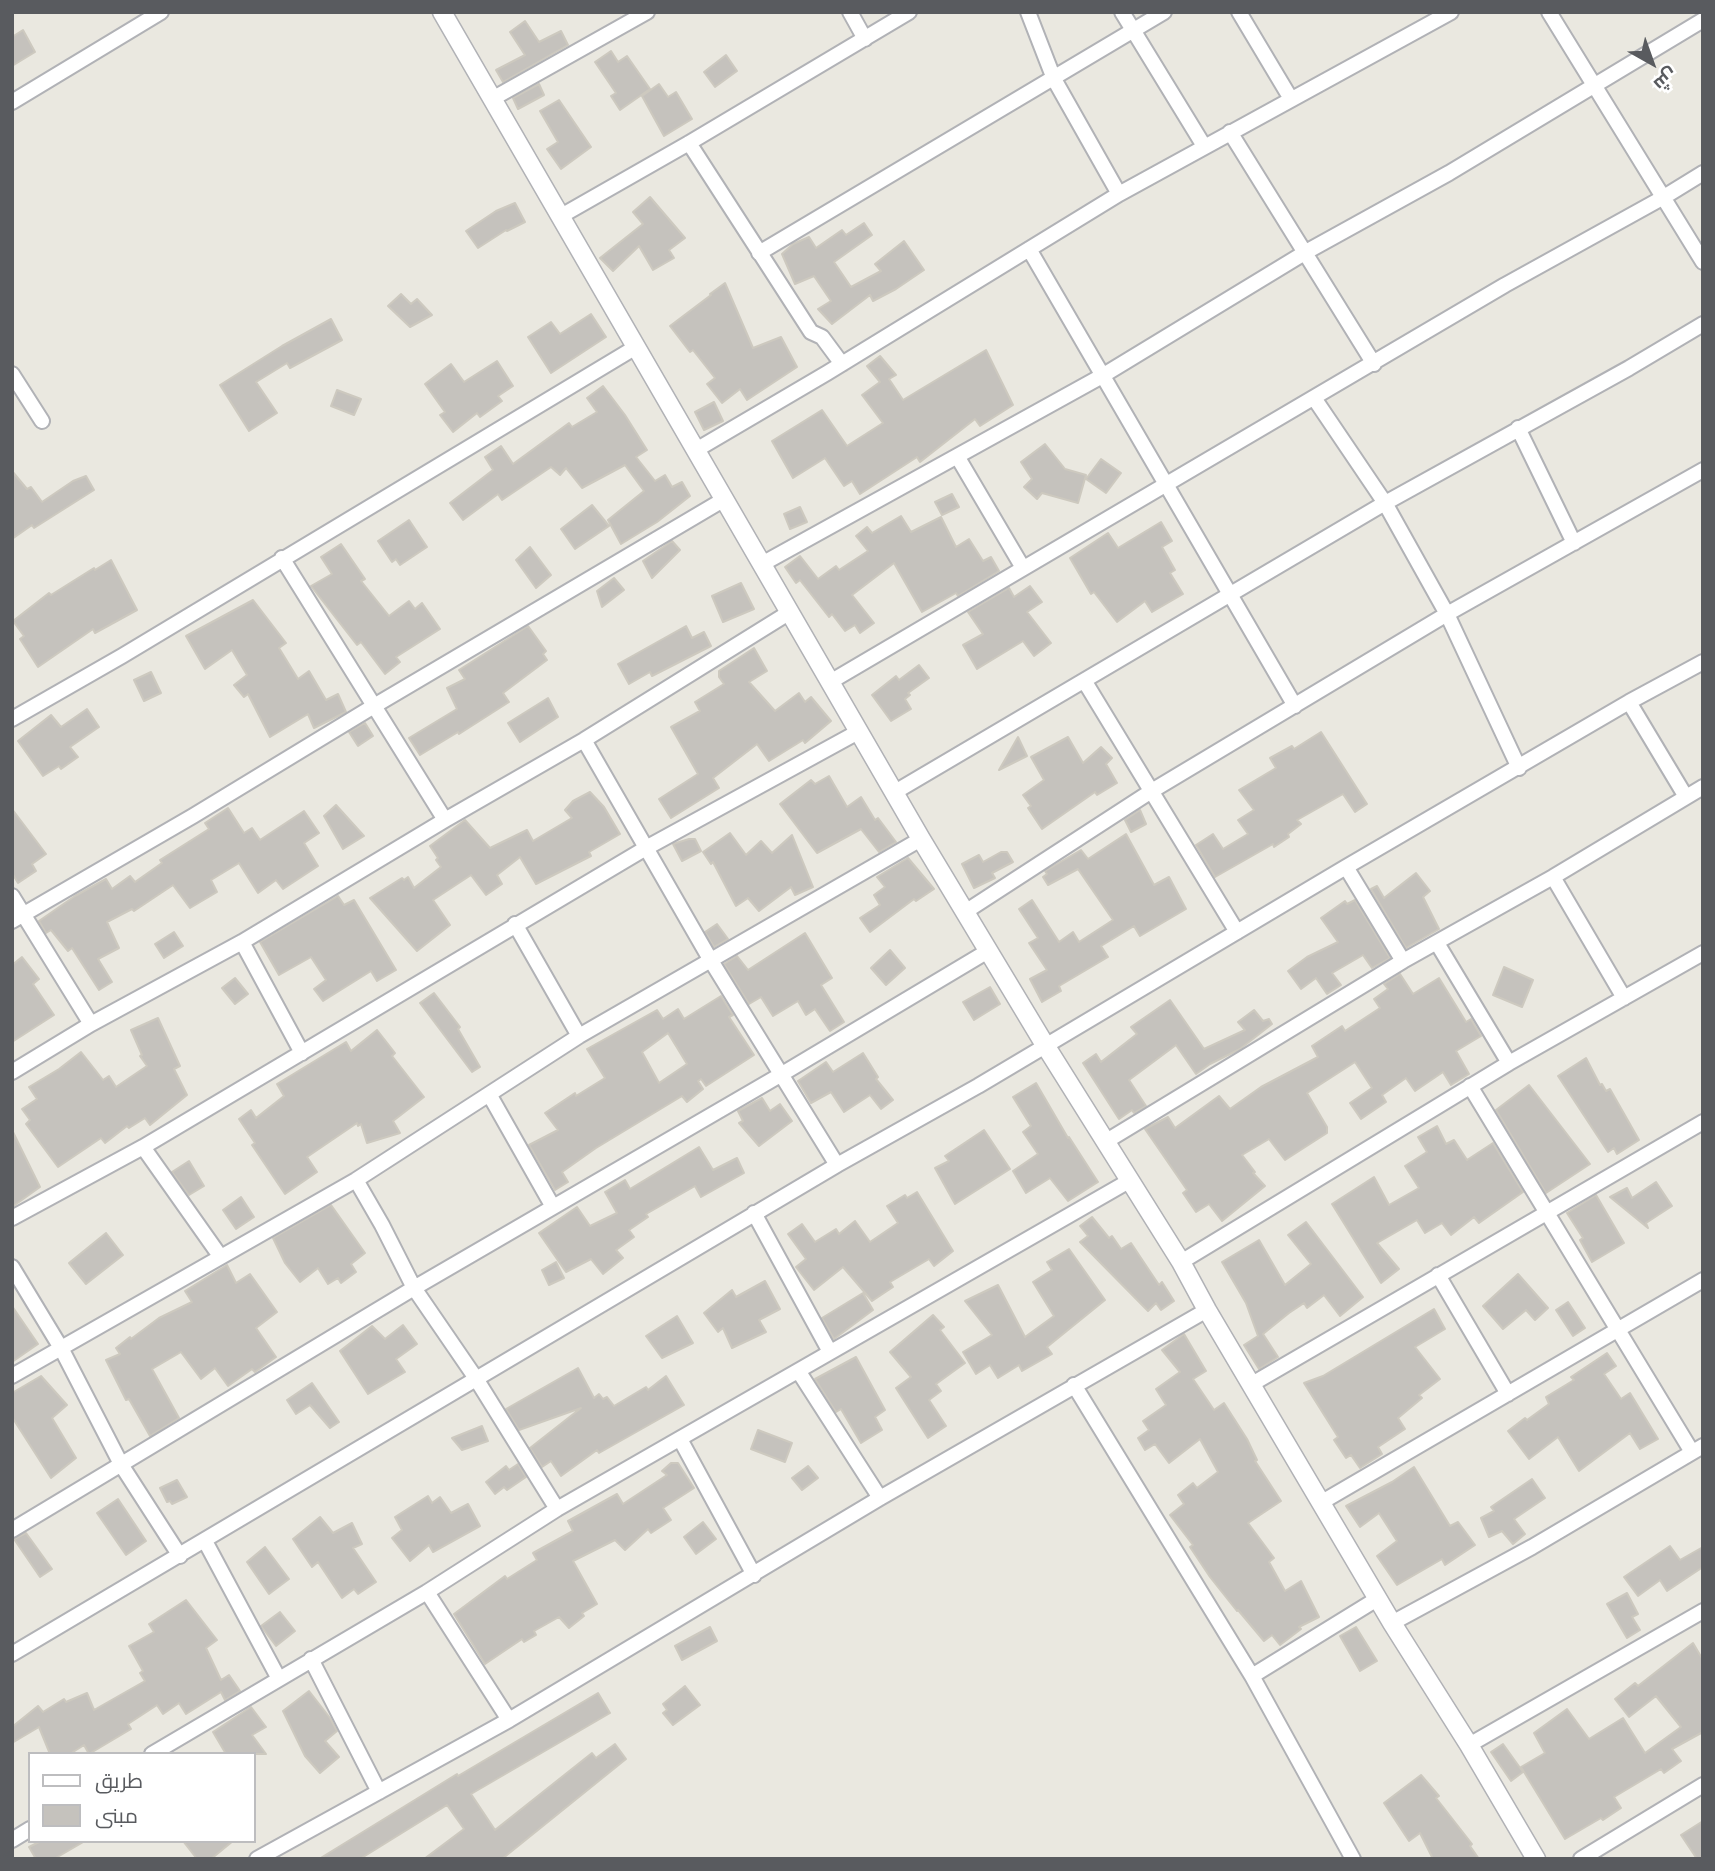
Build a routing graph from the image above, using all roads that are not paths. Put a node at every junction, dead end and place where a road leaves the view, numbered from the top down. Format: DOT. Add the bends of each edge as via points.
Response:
graph roads {
  1 [pos="161,12"];
  2 [pos="442,12"];
  3 [pos="648,12"];
  4 [pos="850,12"];
  5 [pos="909,12"];
  6 [pos="1028,12"];
  7 [pos="1122,12"];
  8 [pos="1164,12"];
  9 [pos="1239,12"];
  10 [pos="1549,12"];
  11 [pos="1444,14"];
  12 [pos="1703,20"];
  13 [pos="1133,30"];
  14 [pos="865,39"];
  15 [pos="1054,79"];
  16 [pos="1594,84"];
  17 [pos="13,99"];
  18 [pos="492,99"];
  19 [pos="1291,99"];
  20 [pos="1230,132"];
  21 [pos="689,143"];
  22 [pos="1204,146"];
  23 [pos="1703,173"];
  24 [pos="1119,194"];
  25 [pos="1664,197"];
  26 [pos="561,216"];
  27 [pos="1029,249"];
  28 [pos="1306,252"];
  29 [pos="759,253"];
  30 [pos="1703,262"];
  31 [pos="1703,324"];
  32 [pos="636,347"];
  33 [pos="842,364"];
  34 [pos="1374,364"];
  35 [pos="12,374"];
  36 [pos="1102,376"];
  37 [pos="1314,398"];
  38 [pos="41,421"];
  39 [pos="1518,428"];
  40 [pos="696,450"];
  41 [pos="957,456"];
  42 [pos="1703,470"];
  43 [pos="1165,484"];
  44 [pos="723,500"];
  45 [pos="1385,503"];
  46 [pos="1574,543"];
  47 [pos="282,558"];
  48 [pos="762,564"];
  49 [pos="1023,568"];
  50 [pos="1232,594"];
  51 [pos="790,612"];
  52 [pos="1447,614"];
  53 [pos="1703,663"];
  54 [pos="830,682"];
  55 [pos="1085,682"];
  56 [pos="1629,702"];
  57 [pos="374,706"];
  58 [pos="1295,706"];
  59 [pos="12,719"];
  60 [pos="858,732"];
  61 [pos="584,740"];
  62 [pos="1519,768"];
  63 [pos="1703,787"];
  64 [pos="895,792"];
  65 [pos="1150,792"];
  66 [pos="1686,797"];
  67 [pos="444,820"];
  68 [pos="921,839"];
  69 [pos="646,848"];
  70 [pos="1346,867"];
  71 [pos="1553,877"];
  72 [pos="12,896"];
  73 [pos="965,912"];
  74 [pos="18,918"];
  75 [pos="515,924"];
  76 [pos="1237,932"];
  77 [pos="242,942"];
  78 [pos="1437,943"];
  79 [pos="988,951"];
  80 [pos="1703,953"];
  81 [pos="710,959"];
  82 [pos="1403,961"];
  83 [pos="1624,998"];
  84 [pos="91,1024"];
  85 [pos="579,1036"];
  86 [pos="1045,1045"];
  87 [pos="302,1053"];
  88 [pos="1509,1063"];
  89 [pos="12,1072"];
  90 [pos="782,1074"];
  91 [pos="1471,1086"];
  92 [pos="489,1094"];
  93 [pos="1703,1122"];
  94 [pos="1105,1142"];
  95 [pos="143,1147"];
  96 [pos="837,1165"];
  97 [pos="356,1180"];
  98 [pos="1129,1181"];
  99 [pos="553,1207"];
  100 [pos="1548,1211"];
  101 [pos="754,1213"];
  102 [pos="12,1218"];
  103 [pos="220,1256"];
  104 [pos="1181,1262"];
  105 [pos="12,1267"];
  106 [pos="1438,1275"];
  107 [pos="1703,1280"];
  108 [pos="414,1288"];
  109 [pos="1206,1310"];
  110 [pos="1616,1330"];
  111 [pos="61,1348"];
  112 [pos="830,1352"];
  113 [pos="799,1372"];
  114 [pos="12,1376"];
  115 [pos="475,1377"];
  116 [pos="1252,1384"];
  117 [pos="1074,1385"];
  118 [pos="1508,1394"];
  119 [pos="680,1439"];
  120 [pos="1698,1449"];
  121 [pos="122,1466"];
  122 [pos="880,1498"];
  123 [pos="1322,1502"];
  124 [pos="557,1509"];
  125 [pos="12,1530"];
  126 [pos="205,1541"];
  127 [pos="180,1556"];
  128 [pos="754,1575"];
  129 [pos="427,1592"];
  130 [pos="1377,1599"];
  131 [pos="1703,1611"];
  132 [pos="1392,1623"];
  133 [pos="12,1654"];
  134 [pos="311,1660"];
  135 [pos="1252,1676"];
  136 [pos="279,1679"];
  137 [pos="509,1720"];
  138 [pos="1469,1745"];
  139 [pos="155,1752"];
  140 [pos="1703,1785"];
  141 [pos="379,1792"];
  142 [pos="28,1830"];
  143 [pos="12,1840"];
  144 [pos="267,1856"];
  145 [pos="1353,1859"];
  146 [pos="1536,1859"];
  147 [pos="1581,1859"];
  1 -- 17 [label="street"];
  2 -- 18 [label="street"];
  3 -- 18 [label="street"];
  4 -- 14 [label="street"];
  5 -- 14 [label="street"];
  6 -- 15 [label="street"];
  7 -- 13 [label="street"];
  8 -- 13 [label="street"];
  9 -- 19 [label="street"];
  10 -- 16 [label="street"];
  11 -- 19 [label="street"];
  12 -- 16 [label="street"];
  13 -- 15 [label="street"];
  13 -- 22 [label="street"];
  14 -- 21 [label="street"];
  15 -- 24 [label="street"];
  15 -- 29 [label="street"];
  16 -- 25 [label="street"];
  16 -- 28 [label="street" via="1449,173"];
  18 -- 26 [label="street"];
  19 -- 20 [label="street"];
  20 -- 22 [label="street"];
  20 -- 28 [label="street"];
  21 -- 26 [label="street"];
  21 -- 29 [label="street"];
  22 -- 24 [label="street"];
  23 -- 25 [label="street"];
  24 -- 27 [label="street"];
  25 -- 30 [label="street"];
  25 -- 34 [label="street"];
  26 -- 32 [label="street"];
  27 -- 33 [label="street"];
  27 -- 36 [label="street"];
  28 -- 34 [label="street"];
  28 -- 36 [label="street"];
  29 -- 33 [label="street" via="811,332 822,337"];
  31 -- 39 [label="street"];
  32 -- 40 [label="street"];
  32 -- 47 [label="street"];
  33 -- 40 [label="street"];
  34 -- 37 [label="street"];
  35 -- 38 [label="street"];
  36 -- 41 [label="street"];
  36 -- 43 [label="street"];
  37 -- 43 [label="street"];
  37 -- 45 [label="street"];
  39 -- 45 [label="street"];
  39 -- 46 [label="street"];
  40 -- 44 [label="street"];
  41 -- 48 [label="street"];
  41 -- 49 [label="street"];
  42 -- 46 [label="street"];
  43 -- 49 [label="street"];
  43 -- 50 [label="street"];
  44 -- 48 [label="street"];
  44 -- 57 [label="street"];
  45 -- 50 [label="street"];
  45 -- 52 [label="street"];
  46 -- 52 [label="street"];
  47 -- 57 [label="street"];
  47 -- 59 [label="street"];
  48 -- 51 [label="street"];
  49 -- 54 [label="street"];
  50 -- 55 [label="street"];
  50 -- 58 [label="street"];
  51 -- 54 [label="street"];
  51 -- 61 [label="street"];
  52 -- 58 [label="street"];
  52 -- 62 [label="street"];
  53 -- 56 [label="street"];
  54 -- 60 [label="street"];
  55 -- 64 [label="street"];
  55 -- 65 [label="street"];
  56 -- 62 [label="street"];
  56 -- 66 [label="street"];
  57 -- 67 [label="street"];
  57 -- 74 [label="street"];
  58 -- 65 [label="street"];
  60 -- 64 [label="street"];
  60 -- 69 [label="street"];
  61 -- 67 [label="street"];
  61 -- 69 [label="street"];
  62 -- 70 [label="street"];
  63 -- 66 [label="street"];
  64 -- 68 [label="street"];
  65 -- 73 [label="street"];
  65 -- 76 [label="street"];
  66 -- 71 [label="street"];
  67 -- 77 [label="street"];
  68 -- 73 [label="street"];
  68 -- 81 [label="street"];
  69 -- 75 [label="street"];
  69 -- 81 [label="street"];
  70 -- 76 [label="street"];
  70 -- 82 [label="street"];
  71 -- 78 [label="street"];
  71 -- 83 [label="street"];
  72 -- 74 [label="street"];
  73 -- 79 [label="street"];
  74 -- 84 [label="street"];
  75 -- 85 [label="street"];
  75 -- 87 [label="street"];
  76 -- 86 [label="street"];
  77 -- 84 [label="street"];
  77 -- 87 [label="street"];
  78 -- 82 [label="street"];
  78 -- 88 [label="street"];
  79 -- 86 [label="street"];
  79 -- 90 [label="street"];
  80 -- 83 [label="street"];
  81 -- 85 [label="street"];
  81 -- 90 [label="street"];
  82 -- 94 [label="street"];
  83 -- 88 [label="street"];
  84 -- 89 [label="street"];
  85 -- 92 [label="street"];
  86 -- 94 [label="street"];
  86 -- 96 [label="street"];
  87 -- 95 [label="street"];
  88 -- 91 [label="street"];
  90 -- 96 [label="street"];
  90 -- 99 [label="street"];
  91 -- 100 [label="street"];
  91 -- 104 [label="street"];
  92 -- 97 [label="street"];
  92 -- 99 [label="street"];
  93 -- 100 [label="street"];
  94 -- 98 [label="street"];
  95 -- 102 [label="street"];
  95 -- 103 [label="street"];
  96 -- 101 [label="street"];
  97 -- 103 [label="street"];
  97 -- 108 [label="street"];
  98 -- 104 [label="street"];
  98 -- 112 [label="street"];
  99 -- 108 [label="street"];
  100 -- 106 [label="street"];
  100 -- 110 [label="street"];
  101 -- 112 [label="street"];
  101 -- 115 [label="street"];
  103 -- 111 [label="street"];
  104 -- 109 [label="street"];
  105 -- 111 [label="street"];
  106 -- 116 [label="street"];
  106 -- 118 [label="street"];
  107 -- 110 [label="street"];
  108 -- 115 [label="street"];
  108 -- 121 [label="street"];
  109 -- 116 [label="street"];
  109 -- 117 [label="street"];
  110 -- 118 [label="street"];
  110 -- 120 [label="street"];
  111 -- 114 [label="street"];
  111 -- 121 [label="street"];
  112 -- 113 [label="street"];
  113 -- 119 [label="street"];
  113 -- 122 [label="street"];
  115 -- 124 [label="street"];
  115 -- 126 [label="street"];
  116 -- 123 [label="street"];
  117 -- 122 [label="street"];
  117 -- 135 [label="street"];
  118 -- 123 [label="street"];
  119 -- 124 [label="street"];
  119 -- 128 [label="street"];
  120 -- 132 [label="street"];
  121 -- 125 [label="street"];
  121 -- 127 [label="street"];
  122 -- 128 [label="street"];
  123 -- 130 [label="street"];
  124 -- 129 [label="street"];
  126 -- 127 [label="street"];
  126 -- 136 [label="street"];
  127 -- 133 [label="street"];
  128 -- 137 [label="street"];
  129 -- 134 [label="street"];
  129 -- 137 [label="street"];
  130 -- 132 [label="street"];
  130 -- 135 [label="street"];
  131 -- 138 [label="street"];
  132 -- 138 [label="street"];
  134 -- 136 [label="street"];
  134 -- 141 [label="street"];
  135 -- 145 [label="street"];
  136 -- 139 [label="street"];
  137 -- 141 [label="street"];
  138 -- 146 [label="street"];
  140 -- 147 [label="street"];
  141 -- 144 [label="street"];
  142 -- 143 [label="street"];
}
